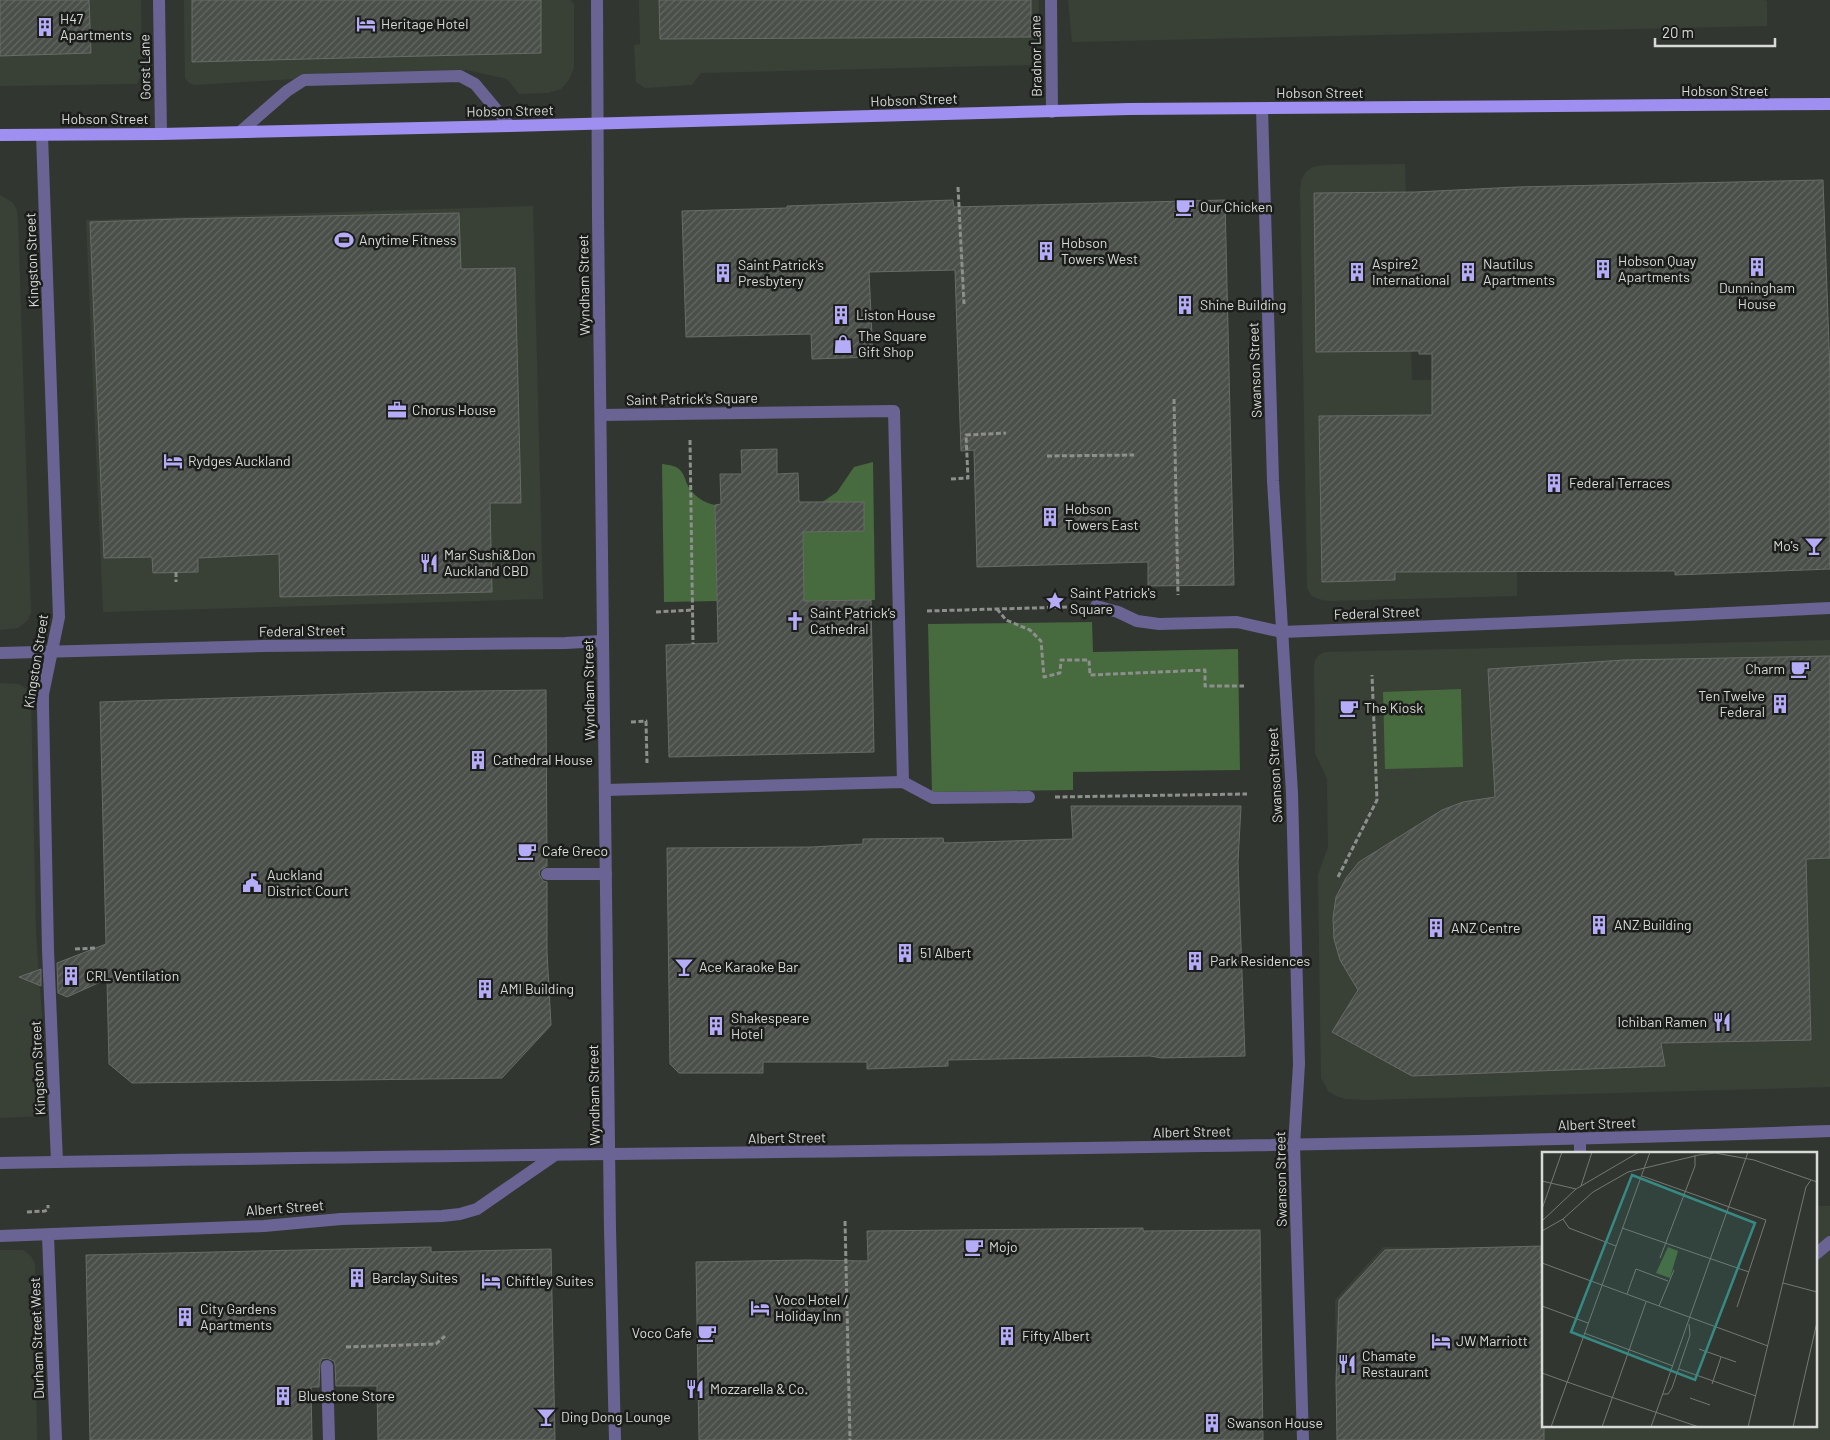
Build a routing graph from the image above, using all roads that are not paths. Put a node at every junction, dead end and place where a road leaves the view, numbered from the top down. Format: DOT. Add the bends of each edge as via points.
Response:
graph roads {
  1 [pos="159,0"];
  2 [pos="597,0"];
  3 [pos="1051,0"];
  4 [pos="1830,104"];
  5 [pos="1262,109"];
  6 [pos="1052,112"];
  7 [pos="598,124"];
  8 [pos="510,126"];
  9 [pos="240,132"];
  10 [pos="161,134"];
  11 [pos="0,135"];
  12 [pos="42,135"];
  13 [pos="601,415"];
  14 [pos="1096,606"];
  15 [pos="1830,608"];
  16 [pos="1282,632"];
  17 [pos="604,641"];
  18 [pos="52,651"];
  19 [pos="0,653"];
  20 [pos="903,782"];
  21 [pos="605,790"];
  22 [pos="1029,797"];
  23 [pos="547,874"];
  24 [pos="606,874"];
  25 [pos="1830,1131"];
  26 [pos="1580,1140"];
  27 [pos="1294,1146"];
  28 [pos="1580,1152"];
  29 [pos="555,1155"];
  30 [pos="610,1155"];
  31 [pos="57,1162"];
  32 [pos="0,1163"];
  33 [pos="0,1236"];
  34 [pos="48,1236"];
  35 [pos="1830,1242"];
  36 [pos="1818,1252"];
  37 [pos="327,1366"];
  38 [pos="56,1440"];
  39 [pos="329,1440"];
  40 [pos="615,1440"];
  41 [pos="1303,1440"];
  1 -- 10 [label="street, Gorst Lane"];
  2 -- 7 [label="street, Wyndham Street"];
  3 -- 6 [label="street, Bradnor Lane"];
  4 -- 5 [label="main road, Hobson Street"];
  5 -- 6 [label="main road, Hobson Street"];
  5 -- 16 [label="street, Swanson Street" via="1273,471"];
  6 -- 7 [label="main road, Hobson Street"];
  7 -- 8 [label="main road, Hobson Street"];
  7 -- 13 [label="street, Wyndham Street"];
  8 -- 9 [label="main road, Hobson Street"];
  8 -- 9 [label="street" via="475,84 460,76 304,80"];
  9 -- 10 [label="main road, Hobson Street"];
  10 -- 12 [label="main road, Hobson Street"];
  11 -- 12 [label="main road, Hobson Street"];
  12 -- 18 [label="street, Kingston Street" via="59,617"];
  13 -- 17 [label="street, Wyndham Street"];
  13 -- 20 [label="street, Saint Patrick's Square" via="894,411"];
  14 -- 16 [label="street, Federal Street" via="1138,621 1159,624 1237,622"];
  15 -- 16 [label="street, Federal Street"];
  16 -- 27 [label="street, Swanson Street" via="1292,793 1299,1050"];
  17 -- 18 [label="street, Federal Street"];
  17 -- 21 [label="street, Wyndham Street"];
  18 -- 19 [label="street, Federal Street"];
  18 -- 31 [label="street, Kingston Street" via="42,707"];
  20 -- 21 [label="street"];
  20 -- 22 [label="street" via="933,798"];
  21 -- 24 [label="street, Wyndham Street"];
  23 -- 24 [label="street"];
  24 -- 30 [label="street, Wyndham Street"];
  25 -- 26 [label="street, Albert Street"];
  26 -- 27 [label="street, Albert Street"];
  26 -- 28 [label="street"];
  27 -- 30 [label="street, Albert Street"];
  27 -- 41 [label="street, Swanson Street"];
  29 -- 30 [label="street, Albert Street"];
  29 -- 31 [label="street, Albert Street"];
  29 -- 34 [label="street, Albert Street" via="477,1209 460,1214"];
  30 -- 40 [label="street, Wyndham Street"];
  31 -- 32 [label="street, Albert Street"];
  33 -- 34 [label="street, Albert Street"];
  34 -- 38 [label="street, Durham Street West"];
  35 -- 36 [label="street"];
  37 -- 39 [label="street"];
}
